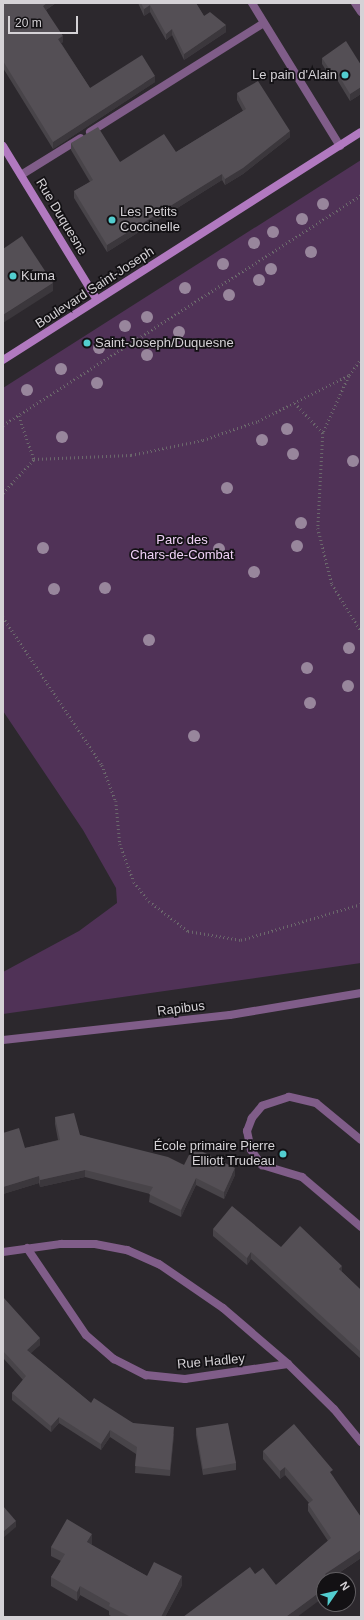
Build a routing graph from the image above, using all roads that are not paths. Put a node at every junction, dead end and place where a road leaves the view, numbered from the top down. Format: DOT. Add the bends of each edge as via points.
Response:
graph roads {
  1 [pos="252,3"];
  2 [pos="355,3"];
  3 [pos="361,12"];
  4 [pos="264,23"];
  5 [pos="361,132"];
  6 [pos="3,146"];
  7 [pos="340,146"];
  8 [pos="21,175"];
  9 [pos="97,300"];
  10 [pos="3,360"];
  11 [pos="361,993"];
  12 [pos="3,1040"];
  13 [pos="361,1140"];
  14 [pos="361,1227"];
  15 [pos="27,1248"];
  16 [pos="3,1252"];
  17 [pos="288,1364"];
  18 [pos="361,1442"];
  1 -- 4 [label="street"];
  2 -- 3 [label="street"];
  4 -- 7 [label="street"];
  4 -- 8 [label="street"];
  5 -- 7 [label="main road, Boulevard Saint-Joseph"];
  6 -- 8 [label="main road, Rue Duquesne"];
  7 -- 9 [label="main road, Boulevard Saint-Joseph"];
  8 -- 9 [label="main road, Rue Duquesne"];
  9 -- 10 [label="main road, Boulevard Saint-Joseph"];
  11 -- 12 [label="street, Rapibus" via="230,1015"];
  13 -- 14 [label="street" via="312,1101 289,1097 262,1106 252,1118 248,1131 253,1155 267,1168 309,1181"];
  15 -- 16 [label="street, Rue Hadley"];
  15 -- 17 [label="street, Rue Hadley" via="95,1244 134,1253 159,1264 223,1308"];
  15 -- 17 [label="street, Rue Hadley" via="86,1335 114,1359 146,1375 185,1378"];
  17 -- 18 [label="street, Rue Hadley" via="334,1409"];
}
